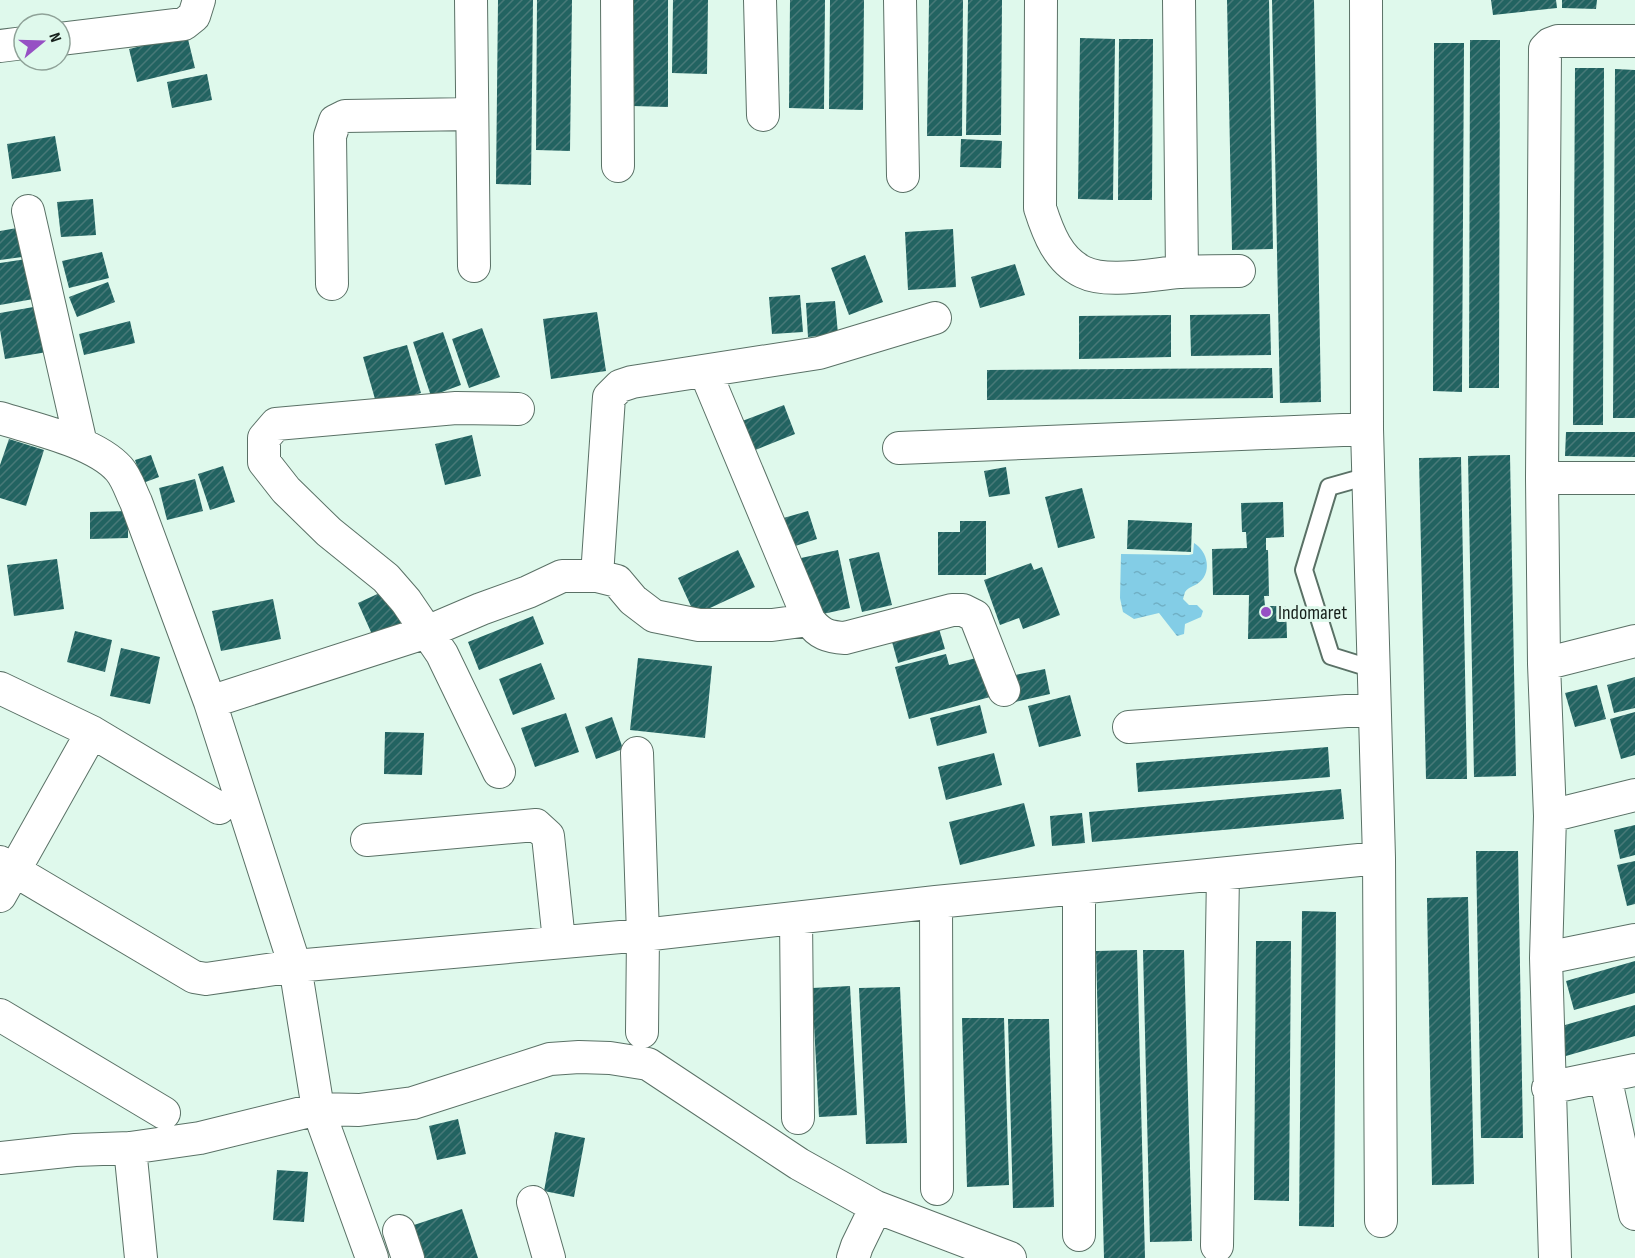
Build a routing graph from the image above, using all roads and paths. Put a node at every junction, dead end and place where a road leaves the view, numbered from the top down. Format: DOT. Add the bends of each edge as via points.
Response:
graph roads {
  1 [pos="199,0"];
  2 [pos="471,0"];
  3 [pos="617,0"];
  4 [pos="760,0"];
  5 [pos="900,0"];
  6 [pos="1041,0"];
  7 [pos="1179,0"];
  8 [pos="1366,0"];
  9 [pos="72,38"];
  10 [pos="1635,41"];
  11 [pos="472,114"];
  12 [pos="763,115"];
  13 [pos="618,166"];
  14 [pos="903,176"];
  15 [pos="28,211"];
  16 [pos="474,266"];
  17 [pos="1239,271"];
  18 [pos="1182,272"];
  19 [pos="332,284"];
  20 [pos="935,318"];
  21 [pos="705,371"];
  22 [pos="518,409"];
  23 [pos="0,417"];
  24 [pos="1367,429"];
  25 [pos="81,444"];
  26 [pos="899,448"];
  27 [pos="1368,476"];
  28 [pos="1542,478"];
  29 [pos="1635,478"];
  30 [pos="597,576"];
  31 [pos="809,620"];
  32 [pos="427,632"];
  33 [pos="1635,641"];
  34 [pos="1544,664"];
  35 [pos="1373,669"];
  36 [pos="0,688"];
  37 [pos="1004,690"];
  38 [pos="210,702"];
  39 [pos="1374,709"];
  40 [pos="1129,727"];
  41 [pos="92,732"];
  42 [pos="637,753"];
  43 [pos="499,772"];
  44 [pos="1635,795"];
  45 [pos="219,808"];
  46 [pos="1550,816"];
  47 [pos="367,840"];
  48 [pos="1379,858"];
  49 [pos="8,866"];
  50 [pos="1223,874"];
  51 [pos="1079,888"];
  52 [pos="0,896"];
  53 [pos="936,902"];
  54 [pos="796,918"];
  55 [pos="643,935"];
  56 [pos="1635,940"];
  57 [pos="558,941"];
  58 [pos="1546,958"];
  59 [pos="295,966"];
  60 [pos="0,1015"];
  61 [pos="642,1032"];
  62 [pos="1620,1073"];
  63 [pos="1548,1088"];
  64 [pos="318,1109"];
  65 [pos="164,1113"];
  66 [pos="798,1118"];
  67 [pos="130,1148"];
  68 [pos="0,1158"];
  69 [pos="937,1189"];
  70 [pos="533,1202"];
  71 [pos="876,1208"];
  72 [pos="1635,1214"];
  73 [pos="1381,1221"];
  74 [pos="1079,1235"];
  75 [pos="1217,1246"];
  76 [pos="141,1258"];
  77 [pos="372,1258"];
  78 [pos="549,1258"];
  79 [pos="853,1258"];
  80 [pos="1010,1258"];
  81 [pos="1555,1258"];
  1 -- 9 [label="street" via="194,16 183,24"];
  2 -- 11 [label="street"];
  3 -- 13 [label="street"];
  4 -- 12 [label="street"];
  5 -- 14 [label="street"];
  6 -- 18 [label="street" via="1040,208 1049,236 1064,257 1083,272 1103,278"];
  7 -- 18 [label="street"];
  8 -- 24 [label="street"];
  10 -- 28 [label="street" via="1558,41 1545,49"];
  11 -- 16 [label="street"];
  11 -- 19 [label="street" via="345,116 335,122 330,136"];
  15 -- 25 [label="street"];
  17 -- 18 [label="street"];
  20 -- 21 [label="street" via="819,353"];
  21 -- 30 [label="street" via="632,382 620,386 609,397"];
  21 -- 31 [label="street"];
  22 -- 32 [label="street" via="456,408 276,424 264,438 264,462 286,490 329,532 386,578"];
  23 -- 25 [label="street"];
  24 -- 26 [label="street"];
  24 -- 27 [label="street"];
  25 -- 38 [label="street" via="105,456 121,471"];
  27 -- 35 [label="street"];
  27 -- 35 [label="lane" via="1329,487 1305,570 1331,656"];
  28 -- 29 [label="street"];
  28 -- 34 [label="street"];
  30 -- 31 [label="street" via="617,581 654,616 699,625 772,625"];
  30 -- 32 [label="street" via="562,576"];
  31 -- 37 [label="street" via="816,630 828,636 845,638 963,610 975,616"];
  32 -- 38 [label="street"];
  32 -- 43 [label="street" via="442,654"];
  33 -- 34 [label="street"];
  34 -- 46 [label="street"];
  35 -- 39 [label="street"];
  36 -- 41 [label="street"];
  38 -- 59 [label="street"];
  39 -- 40 [label="street"];
  39 -- 48 [label="street"];
  41 -- 45 [label="street"];
  41 -- 49 [label="street"];
  42 -- 55 [label="street"];
  44 -- 46 [label="street"];
  46 -- 58 [label="street"];
  47 -- 57 [label="street" via="536,825 548,836"];
  48 -- 50 [label="street"];
  48 -- 73 [label="street"];
  49 -- 52 [label="street"];
  49 -- 59 [label="street" via="194,977 206,979"];
  50 -- 51 [label="street"];
  50 -- 75 [label="street"];
  51 -- 53 [label="street"];
  51 -- 74 [label="street"];
  53 -- 54 [label="street"];
  53 -- 69 [label="street"];
  54 -- 55 [label="street"];
  54 -- 66 [label="street"];
  55 -- 57 [label="street"];
  55 -- 61 [label="street"];
  56 -- 58 [label="street"];
  57 -- 59 [label="street"];
  58 -- 63 [label="street"];
  59 -- 64 [label="street"];
  60 -- 65 [label="street"];
  62 -- 63 [label="street"];
  62 -- 72 [label="street"];
  63 -- 81 [label="street"];
  64 -- 67 [label="street" via="200,1138"];
  64 -- 71 [label="street" via="359,1110 412,1103 550,1059 609,1058 648,1064 798,1164"];
  64 -- 77 [label="street"];
  67 -- 68 [label="street"];
  67 -- 76 [label="street"];
  70 -- 78 [label="street"];
  71 -- 79 [label="street"];
  71 -- 80 [label="street"];
}
